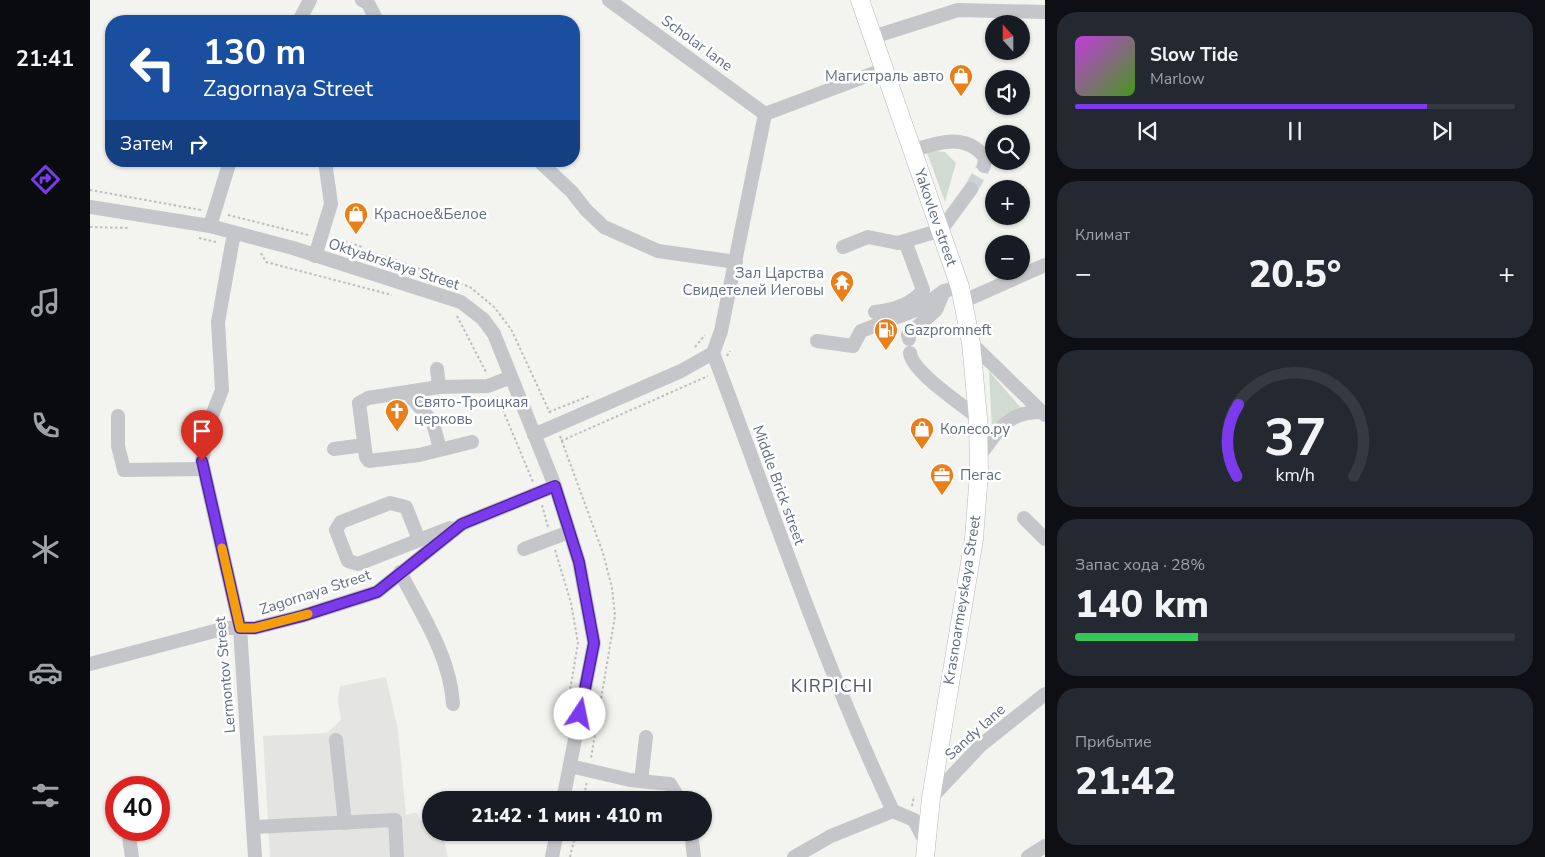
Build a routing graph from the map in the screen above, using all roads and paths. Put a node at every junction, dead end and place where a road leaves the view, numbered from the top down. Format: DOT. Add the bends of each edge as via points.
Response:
graph roads {
  1 [pos="310,0"];
  2 [pos="362,0"];
  3 [pos="609,0"];
  4 [pos="860,0"];
  5 [pos="1045,12"];
  6 [pos="302,15"];
  7 [pos="374,15"];
  8 [pos="873,36"];
  9 [pos="885,69"];
  10 [pos="765,114"];
  11 [pos="914,150"];
  12 [pos="984,166"];
  13 [pos="228,167"];
  14 [pos="326,167"];
  15 [pos="545,167"];
  16 [pos="971,189"];
  17 [pos="90,208"];
  18 [pos="210,226"];
  19 [pos="90,227"];
  20 [pos="134,228"];
  21 [pos="940,230"];
  22 [pos="194,237"];
  23 [pos="233,239"];
  24 [pos="345,241"];
  25 [pos="905,241"];
  26 [pos="366,247"];
  27 [pos="843,247"];
  28 [pos="362,248"];
  29 [pos="260,251"];
  30 [pos="365,251"];
  31 [pos="315,256"];
  32 [pos="736,262"];
  33 [pos="1045,265"];
  34 [pos="956,293"];
  35 [pos="398,296"];
  36 [pos="454,311"];
  37 [pos="875,312"];
  38 [pos="709,330"];
  39 [pos="817,341"];
  40 [pos="971,342"];
  41 [pos="694,348"];
  42 [pos="713,353"];
  43 [pos="437,369"];
  44 [pos="511,377"];
  45 [pos="703,378"];
  46 [pos="492,385"];
  47 [pos="439,387"];
  48 [pos="407,392"];
  49 [pos="594,394"];
  50 [pos="550,412"];
  51 [pos="1043,414"];
  52 [pos="118,416"];
  53 [pos="978,418"];
  54 [pos="534,435"];
  55 [pos="561,441"];
  56 [pos="472,442"];
  57 [pos="364,445"];
  58 [pos="334,449"];
  59 [pos="440,449"];
  60 [pos="979,456"];
  61 [pos="204,469"];
  62 [pos="534,484"];
  63 [pos="555,486"];
  64 [pos="541,502"];
  65 [pos="1024,518"];
  66 [pos="462,524"];
  67 [pos="569,532"];
  68 [pos="552,539"];
  69 [pos="1045,539"];
  70 [pos="419,540"];
  71 [pos="524,549"];
  72 [pos="400,572"];
  73 [pos="240,628"];
  74 [pos="90,664"];
  75 [pos="1045,694"];
  76 [pos="568,702"];
  77 [pos="453,704"];
  78 [pos="646,737"];
  79 [pos="336,740"];
  80 [pos="570,766"];
  81 [pos="642,781"];
  82 [pos="565,791"];
  83 [pos="674,791"];
  84 [pos="931,798"];
  85 [pos="893,811"];
  86 [pos="345,823"];
  87 [pos="253,827"];
  88 [pos="130,841"];
  89 [pos="555,841"];
  90 [pos="574,841"];
  91 [pos="692,841"];
  92 [pos="1045,846"];
  93 [pos="925,849"];
  94 [pos="132,857"];
  95 [pos="255,857"];
  96 [pos="397,857"];
  97 [pos="552,857"];
  98 [pos="570,857"];
  99 [pos="694,857"];
  100 [pos="794,857"];
  101 [pos="1028,857"];
  1 -- 6 [label="street"];
  2 -- 7 [label="street"];
  3 -- 10 [label="street, Scholar lane"];
  4 -- 8 [label="main road, Yakovlev street"];
  5 -- 8 [label="street" via="958,10"];
  8 -- 9 [label="main road, Yakovlev street"];
  9 -- 10 [label="street"];
  9 -- 11 [label="main road, Yakovlev street"];
  10 -- 32 [label="street"];
  11 -- 12 [label="street" via="965,141 978,148 985,157"];
  11 -- 21 [label="main road, Yakovlev street"];
  13 -- 18 [label="street"];
  14 -- 31 [label="street" via="331,204"];
  15 -- 32 [label="street" via="604,227 658,251"];
  16 -- 21 [label="street"];
  17 -- 18 [label="street, Oktyabrskaya Street"];
  18 -- 23 [label="street, Oktyabrskaya Street"];
  19 -- 20 [label="path"];
  21 -- 25 [label="street"];
  21 -- 34 [label="main road, Yakovlev street"];
  22 -- 23 [label="path"];
  23 -- 31 [label="street, Oktyabrskaya Street"];
  23 -- 61 [label="street, Lermontov Street" via="218,322 222,390 209,424 202,461"];
  24 -- 28 [label="path"];
  25 -- 27 [label="street" via="898,243 868,237"];
  25 -- 37 [label="street" via="923,290 916,300 891,310"];
  26 -- 30 [label="path"];
  29 -- 35 [label="path" via="266,262"];
  31 -- 44 [label="street, Oktyabrskaya Street" via="461,302 484,319 494,334"];
  32 -- 42 [label="street" via="721,332"];
  33 -- 34 [label="street"];
  34 -- 39 [label="street" via="861,331 853,346"];
  34 -- 40 [label="main road, Yakovlev street"];
  34 -- 53 [label="street" via="908,335 911,360 932,382"];
  36 -- 46 [label="path"];
  38 -- 41 [label="path"];
  40 -- 51 [label="street"];
  40 -- 53 [label="main road, Krasnoarmeyskaya Street"];
  42 -- 54 [label="street" via="681,371"];
  42 -- 85 [label="street, Middle Brick street" via="797,581"];
  43 -- 47 [label="street"];
  44 -- 46 [label="street"];
  44 -- 54 [label="street, Oktyabrskaya Street"];
  45 -- 55 [label="path"];
  46 -- 47 [label="street"];
  46 -- 62 [label="path"];
  47 -- 48 [label="street"];
  48 -- 57 [label="street" via="368,398 359,403"];
  48 -- 59 [label="street" via="433,423"];
  49 -- 50 [label="path"];
  51 -- 60 [label="street" via="1024,412 1014,415"];
  52 -- 61 [label="street" via="118,446 124,470"];
  53 -- 60 [label="main road, Krasnoarmeyskaya Street"];
  54 -- 63 [label="street, Oktyabrskaya Street"];
  56 -- 59 [label="street"];
  57 -- 58 [label="street"];
  57 -- 59 [label="street" via="366,457 376,462"];
  60 -- 84 [label="main road, Krasnoarmeyskaya Street" via="974,539"];
  61 -- 73 [label="street, Lermontov Street"];
  63 -- 66 [label="street, Zagornaya Street"];
  63 -- 67 [label="street, Oktyabrskaya Street"];
  64 -- 68 [label="path"];
  65 -- 69 [label="street"];
  66 -- 70 [label="street"];
  66 -- 72 [label="street, Zagornaya Street"];
  67 -- 68 [label="street"];
  67 -- 80 [label="street, Oktyabrskaya Street" via="586,596 594,643"];
  68 -- 71 [label="street"];
  68 -- 76 [label="path" via="571,603 578,644"];
  70 -- 70 [label="street" via="358,564 348,561 336,530 341,522 390,503 406,507"];
  72 -- 73 [label="street, Zagornaya Street" via="377,592 302,616 255,628"];
  72 -- 77 [label="street" via="446,662"];
  73 -- 74 [label="street, Zagornaya Street" via="226,628"];
  73 -- 87 [label="street, Lermontov Street"];
  75 -- 84 [label="street, Sandy lane" via="981,745"];
  78 -- 81 [label="street"];
  79 -- 86 [label="street"];
  80 -- 81 [label="street"];
  80 -- 82 [label="street, Oktyabrskaya Street"];
  81 -- 83 [label="street" via="670,784"];
  84 -- 93 [label="main road, Krasnoarmeyskaya Street"];
  85 -- 93 [label="street" via="914,820"];
  85 -- 100 [label="street" via="831,836"];
  86 -- 87 [label="street"];
  86 -- 96 [label="street" via="396,820"];
  87 -- 95 [label="street, Lermontov Street"];
  88 -- 94 [label="street"];
  89 -- 97 [label="street"];
  90 -- 98 [label="path"];
  91 -- 99 [label="street"];
  92 -- 101 [label="street"];
}
